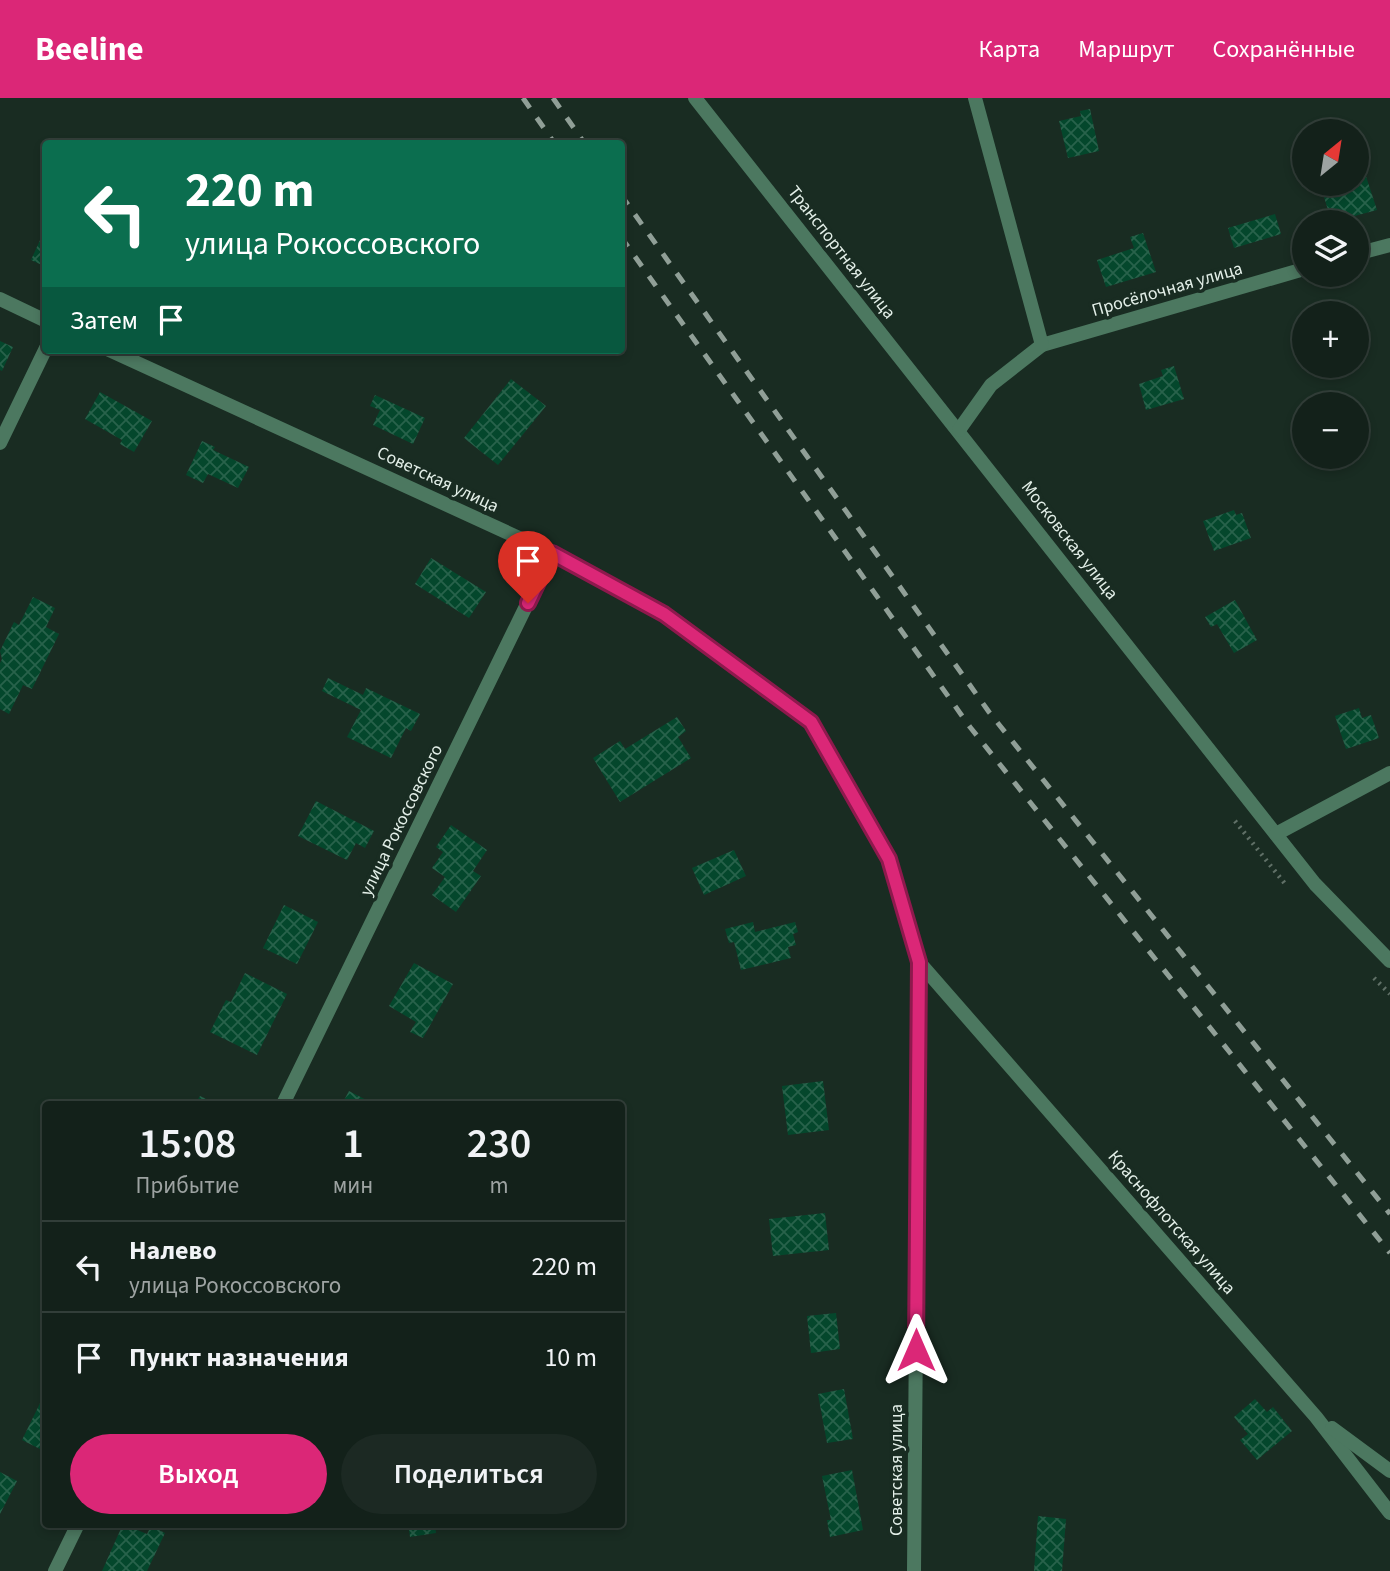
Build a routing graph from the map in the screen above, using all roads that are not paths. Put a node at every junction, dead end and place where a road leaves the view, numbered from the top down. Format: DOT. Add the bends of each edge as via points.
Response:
graph roads {
  1 [pos="695,98"];
  2 [pos="975,98"];
  3 [pos="1390,245"];
  4 [pos="1369,251"];
  5 [pos="1292,273"];
  6 [pos="0,299"];
  7 [pos="42,319"];
  8 [pos="1042,345"];
  9 [pos="43,354"];
  10 [pos="118,354"];
  11 [pos="959,430"];
  12 [pos="0,443"];
  13 [pos="552,553"];
  14 [pos="1390,773"];
  15 [pos="1276,834"];
  16 [pos="1390,961"];
  17 [pos="919,962"];
  18 [pos="284,1101"];
  19 [pos="1316,1417"];
  20 [pos="1390,1471"];
  21 [pos="1390,1513"];
  22 [pos="76,1528"];
  23 [pos="55,1571"];
  24 [pos="914,1571"];
  1 -- 11 [label="street, Транспортная улица"];
  2 -- 8 [label="street"];
  3 -- 4 [label="street"];
  5 -- 8 [label="street, Просёлочная улица"];
  6 -- 7 [label="street"];
  8 -- 11 [label="street" via="991,386"];
  9 -- 12 [label="street"];
  10 -- 13 [label="street, Советская улица"];
  11 -- 15 [label="street, Московская улица"];
  13 -- 17 [label="street, Советская улица" via="664,614 811,722 889,859"];
  13 -- 18 [label="street, улица Рокоссовского"];
  14 -- 15 [label="street"];
  15 -- 16 [label="street, Московская улица" via="1315,884"];
  17 -- 19 [label="street, Краснофлотская улица"];
  17 -- 24 [label="street, Советская улица"];
  19 -- 20 [label="street"];
  19 -- 21 [label="street, Краснофлотская улица"];
  22 -- 23 [label="street"];
}
